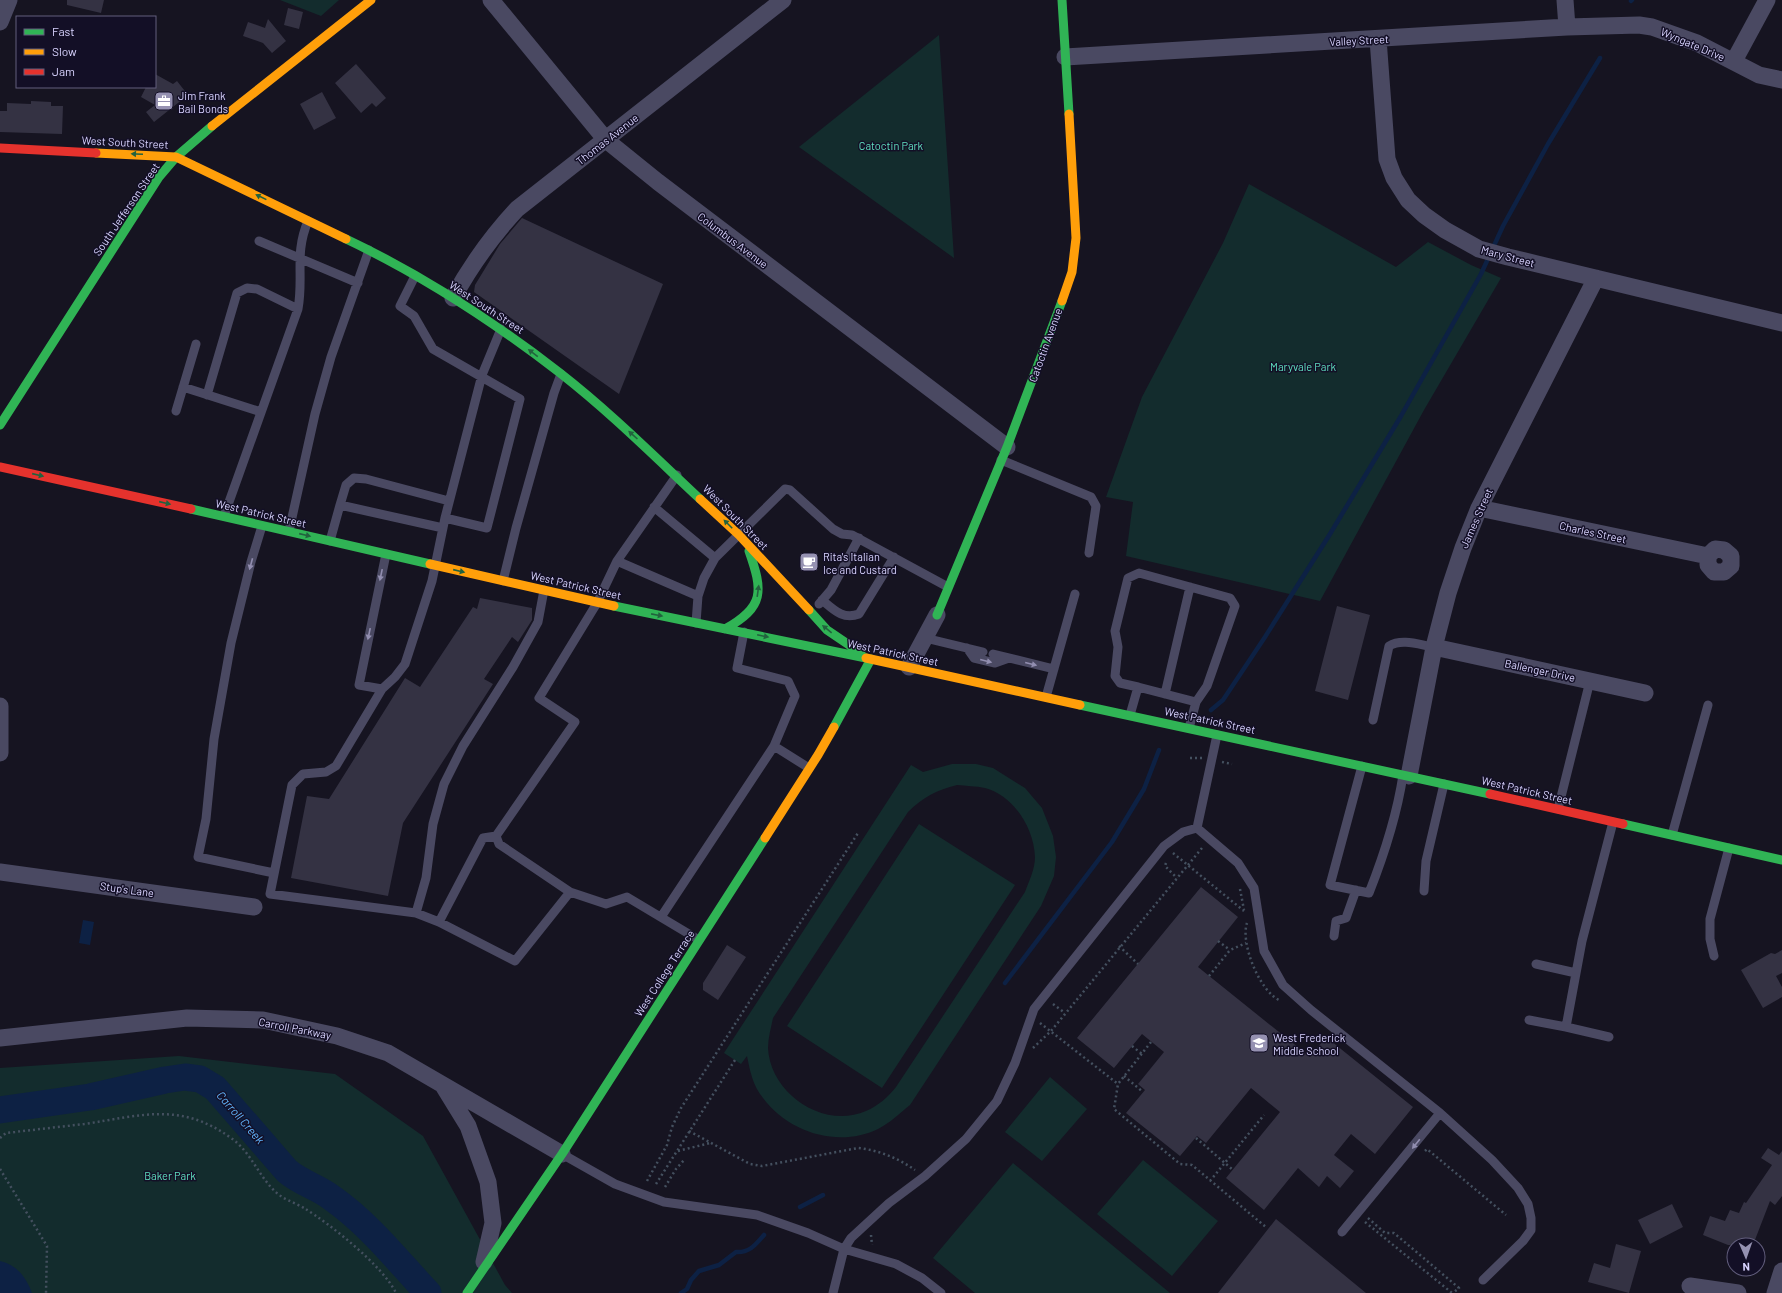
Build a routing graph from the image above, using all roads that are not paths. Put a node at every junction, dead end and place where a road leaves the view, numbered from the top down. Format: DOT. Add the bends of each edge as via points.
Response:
graph roads {
  1 [pos="9,0"];
  2 [pos="371,0"];
  3 [pos="491,0"];
  4 [pos="783,0"];
  5 [pos="1062,0"];
  6 [pos="1565,0"];
  7 [pos="1767,0"];
  8 [pos="0,22"];
  9 [pos="1567,27"];
  10 [pos="1652,27"];
  11 [pos="1378,39"];
  12 [pos="1065,57"];
  13 [pos="1734,61"];
  14 [pos="1782,80"];
  15 [pos="606,140"];
  16 [pos="0,148"];
  17 [pos="176,157"];
  18 [pos="308,220"];
  19 [pos="259,240"];
  20 [pos="369,250"];
  21 [pos="299,257"];
  22 [pos="415,276"];
  23 [pos="1596,278"];
  24 [pos="358,283"];
  25 [pos="453,298"];
  26 [pos="298,309"];
  27 [pos="1782,323"];
  28 [pos="502,329"];
  29 [pos="196,344"];
  30 [pos="561,374"];
  31 [pos="482,375"];
  32 [pos="183,387"];
  33 [pos="207,395"];
  34 [pos="176,411"];
  35 [pos="261,412"];
  36 [pos="0,425"];
  37 [pos="1004,453"];
  38 [pos="0,467"];
  39 [pos="677,475"];
  40 [pos="449,501"];
  41 [pos="340,505"];
  42 [pos="654,507"];
  43 [pos="1479,508"];
  44 [pos="224,516"];
  45 [pos="445,518"];
  46 [pos="262,526"];
  47 [pos="443,528"];
  48 [pos="289,531"];
  49 [pos="739,534"];
  50 [pos="859,538"];
  51 [pos="330,541"];
  52 [pos="746,542"];
  53 [pos="1089,553"];
  54 [pos="386,554"];
  55 [pos="1708,556"];
  56 [pos="716,558"];
  57 [pos="894,558"];
  58 [pos="617,561"];
  59 [pos="436,566"];
  60 [pos="503,581"];
  61 [pos="948,587"];
  62 [pos="1190,587"];
  63 [pos="544,590"];
  64 [pos="1075,594"];
  65 [pos="698,596"];
  66 [pos="822,600"];
  67 [pos="597,603"];
  68 [pos="811,614"];
  69 [pos="937,615"];
  70 [pos="696,623"];
  71 [pos="725,629"];
  72 [pos="744,632"];
  73 [pos="925,638"];
  74 [pos="967,648"];
  75 [pos="1434,648"];
  76 [pos="983,652"];
  77 [pos="993,654"];
  78 [pos="1009,658"];
  79 [pos="871,659"];
  80 [pos="909,667"];
  81 [pos="1054,669"];
  82 [pos="1590,681"];
  83 [pos="1138,687"];
  84 [pos="382,689"];
  85 [pos="1645,692"];
  86 [pos="1165,694"];
  87 [pos="1046,697"];
  88 [pos="1196,702"];
  89 [pos="1708,705"];
  90 [pos="0,706"];
  91 [pos="1130,715"];
  92 [pos="1373,720"];
  93 [pos="1189,728"];
  94 [pos="1217,735"];
  95 [pos="774,746"];
  96 [pos="0,752"];
  97 [pos="1362,766"];
  98 [pos="809,768"];
  99 [pos="1406,775"];
  100 [pos="1444,784"];
  101 [pos="1558,809"];
  102 [pos="1613,822"];
  103 [pos="1197,828"];
  104 [pos="1672,835"];
  105 [pos="496,836"];
  106 [pos="1729,848"];
  107 [pos="1782,860"];
  108 [pos="0,872"];
  109 [pos="274,873"];
  110 [pos="1356,890"];
  111 [pos="1424,891"];
  112 [pos="570,892"];
  113 [pos="254,907"];
  114 [pos="416,913"];
  115 [pos="661,917"];
  116 [pos="438,922"];
  117 [pos="1334,936"];
  118 [pos="699,940"];
  119 [pos="1714,956"];
  120 [pos="1536,964"];
  121 [pos="1576,973"];
  122 [pos="1529,1020"];
  123 [pos="1566,1027"];
  124 [pos="1609,1037"];
  125 [pos="0,1038"];
  126 [pos="443,1085"];
  127 [pos="1440,1113"];
  128 [pos="562,1154"];
  129 [pos="1342,1232"];
  130 [pos="844,1249"];
  131 [pos="482,1270"];
  132 [pos="1782,1271"];
  133 [pos="1483,1280"];
  134 [pos="1690,1286"];
  135 [pos="467,1293"];
  136 [pos="833,1293"];
  137 [pos="941,1293"];
  138 [pos="1738,1293"];
  139 [pos="1775,1293"];
  1 -- 8 [label="street"];
  2 -- 17 [label="main road, South Jefferson Street"];
  3 -- 15 [label="street, Columbus Avenue"];
  4 -- 15 [label="street, Thomas Avenue"];
  5 -- 12 [label="main road, Catoctin Avenue"];
  6 -- 9 [label="street"];
  7 -- 13 [label="street, Wyngate Drive"];
  9 -- 10 [label="street, Valley Street"];
  9 -- 11 [label="street, Valley Street"];
  10 -- 13 [label="street, Wyngate Drive" via="1697,43"];
  11 -- 12 [label="street, Valley Street"];
  11 -- 23 [label="street, Mary Street" via="1387,158 1394,178 1408,200 1445,230 1479,249"];
  12 -- 37 [label="main road, Catoctin Avenue" via="1075,255 1072,272"];
  13 -- 14 [label="street, Wyngate Drive" via="1759,75"];
  15 -- 25 [label="street, Thomas Avenue" via="517,209 496,231"];
  15 -- 37 [label="street, Columbus Avenue"];
  17 -- 16 [label="main road, West South Street, one-way"];
  18 -- 17 [label="main road, West South Street, one-way"];
  17 -- 36 [label="main road, South Jefferson Street" via="159,176"];
  18 -- 20 [label="main road, West South Street"];
  18 -- 21 [label="lane" via="301,236"];
  19 -- 21 [label="lane"];
  20 -- 22 [label="main road, West South Street"];
  20 -- 24 [label="lane"];
  21 -- 24 [label="lane"];
  21 -- 26 [label="lane"];
  22 -- 25 [label="main road, West South Street"];
  22 -- 31 [label="lane" via="400,306 414,316 433,349"];
  23 -- 27 [label="street, Mary Street"];
  23 -- 43 [label="street, James Street"];
  24 -- 48 [label="lane" via="331,357 315,414"];
  25 -- 28 [label="main road, West South Street"];
  26 -- 33 [label="lane" via="257,289 247,288 237,293"];
  26 -- 35 [label="lane"];
  30 -- 28 [label="main road, West South Street, one-way"];
  28 -- 31 [label="lane"];
  29 -- 32 [label="lane"];
  39 -- 30 [label="main road, West South Street, one-way"];
  30 -- 60 [label="lane"];
  31 -- 40 [label="lane"];
  31 -- 45 [label="lane" via="520,399 487,528"];
  32 -- 33 [label="lane"];
  32 -- 34 [label="lane"];
  33 -- 35 [label="lane"];
  35 -- 44 [label="lane"];
  37 -- 53 [label="lane" via="1091,497 1096,506"];
  37 -- 61 [label="main road, Catoctin Avenue"];
  38 -- 44 [label="main road, West Patrick Street, one-way"];
  39 -- 42 [label="lane"];
  49 -- 39 [label="main road, West South Street, one-way"];
  40 -- 41 [label="lane" via="354,478 346,485"];
  40 -- 45 [label="lane"];
  41 -- 47 [label="lane"];
  41 -- 51 [label="lane"];
  42 -- 56 [label="lane"];
  42 -- 58 [label="lane"];
  43 -- 55 [label="street, Charles Street"];
  43 -- 75 [label="street, James Street" via="1448,593"];
  44 -- 46 [label="main road, West Patrick Street"];
  45 -- 47 [label="lane"];
  46 -- 48 [label="main road, West Patrick Street"];
  46 -- 109 [label="lane, one-way" via="251,562 230,655 214,739 206,819 198,857"];
  47 -- 59 [label="lane"];
  48 -- 51 [label="main road, West Patrick Street, one-way"];
  49 -- 50 [label="lane" via="785,489 790,490 833,529"];
  49 -- 52 [label="main road, West South Street"];
  49 -- 56 [label="lane"];
  50 -- 57 [label="lane"];
  50 -- 66 [label="lane" via="831,590"];
  51 -- 54 [label="main road, West Patrick Street"];
  52 -- 68 [label="main road, West South Street"];
  71 -- 52 [label="main road, one-way" via="746,616 756,602 758,594 758,576"];
  54 -- 59 [label="main road, West Patrick Street"];
  54 -- 84 [label="lane, one-way" via="359,684"];
  56 -- 65 [label="lane" via="704,578"];
  57 -- 61 [label="lane"];
  57 -- 66 [label="lane" via="859,614 851,617 842,616"];
  58 -- 65 [label="lane"];
  58 -- 67 [label="lane"];
  59 -- 60 [label="main road, West Patrick Street, one-way"];
  59 -- 84 [label="lane" via="405,664"];
  60 -- 63 [label="main road, West Patrick Street"];
  61 -- 69 [label="main road, Catoctin Avenue"];
  62 -- 83 [label="lane" via="1139,572 1128,578 1115,631 1118,648 1115,676 1120,683"];
  62 -- 86 [label="lane"];
  62 -- 88 [label="lane" via="1230,598 1234,606 1207,686"];
  63 -- 67 [label="main road, West Patrick Street"];
  63 -- 114 [label="lane" via="538,622 514,667 462,746 444,784 433,824 426,878"];
  64 -- 81 [label="lane"];
  65 -- 70 [label="lane"];
  66 -- 68 [label="lane"];
  67 -- 70 [label="main road, West Patrick Street, one-way"];
  67 -- 105 [label="lane" via="539,698 575,722"];
  79 -- 68 [label="main road, West South Street, one-way" via="827,630"];
  69 -- 73 [label="street, Catoctin Avenue"];
  70 -- 71 [label="main road, West Patrick Street"];
  71 -- 72 [label="main road, West Patrick Street"];
  72 -- 79 [label="main road, West Patrick Street, one-way"];
  72 -- 95 [label="lane" via="737,668 788,681 795,696"];
  73 -- 74 [label="lane"];
  73 -- 80 [label="street, Catoctin Avenue"];
  74 -- 76 [label="lane"];
  74 -- 78 [label="lane, one-way" via="974,658 995,663"];
  75 -- 82 [label="street, Ballenger Drive"];
  75 -- 92 [label="lane" via="1404,642 1396,642 1389,646"];
  75 -- 99 [label="street, James Street"];
  77 -- 78 [label="lane"];
  78 -- 81 [label="lane, one-way"];
  79 -- 80 [label="main road, West Patrick Street"];
  79 -- 98 [label="main road, West College Terrace"];
  80 -- 87 [label="main road, West Patrick Street"];
  81 -- 87 [label="lane"];
  82 -- 85 [label="street, Ballenger Drive"];
  82 -- 101 [label="lane"];
  83 -- 86 [label="lane"];
  83 -- 91 [label="lane"];
  84 -- 109 [label="lane" via="336,766 326,772 303,774 292,785"];
  86 -- 88 [label="lane"];
  87 -- 91 [label="main road, West Patrick Street"];
  88 -- 93 [label="lane"];
  89 -- 104 [label="lane"];
  90 -- 96 [label="street"];
  91 -- 93 [label="main road, West Patrick Street"];
  93 -- 94 [label="main road, West Patrick Street"];
  94 -- 97 [label="main road, West Patrick Street"];
  94 -- 103 [label="lane"];
  95 -- 98 [label="lane"];
  95 -- 115 [label="lane"];
  97 -- 99 [label="main road, West Patrick Street"];
  97 -- 110 [label="lane" via="1330,885"];
  98 -- 118 [label="main road, West College Terrace"];
  99 -- 100 [label="main road, West Patrick Street"];
  99 -- 110 [label="lane" via="1385,852 1370,893"];
  100 -- 101 [label="main road, West Patrick Street"];
  100 -- 111 [label="lane" via="1426,861"];
  101 -- 102 [label="main road, West Patrick Street"];
  102 -- 104 [label="main road, West Patrick Street"];
  102 -- 121 [label="lane"];
  103 -- 127 [label="lane" via="1238,863 1254,888 1264,951 1283,985"];
  103 -- 130 [label="lane" via="1183,832 1164,846 1034,1009 1015,1063 997,1101 966,1139 925,1176 876,1214 850,1238"];
  104 -- 106 [label="main road, West Patrick Street"];
  105 -- 112 [label="lane" via="499,844"];
  105 -- 116 [label="lane" via="483,838"];
  106 -- 107 [label="main road, West Patrick Street"];
  106 -- 119 [label="lane" via="1710,919 1710,939"];
  108 -- 113 [label="street, Stup's Lane"];
  109 -- 114 [label="lane" via="270,894"];
  110 -- 117 [label="lane" via="1346,918 1336,921"];
  112 -- 115 [label="lane" via="606,904 627,897"];
  112 -- 116 [label="lane" via="515,961"];
  114 -- 116 [label="lane"];
  115 -- 118 [label="lane"];
  118 -- 128 [label="main road, West College Terrace"];
  120 -- 121 [label="lane"];
  121 -- 123 [label="lane"];
  122 -- 123 [label="lane"];
  123 -- 124 [label="lane"];
  125 -- 126 [label="street, Carroll Parkway" via="187,1018 262,1020 337,1036 388,1053"];
  126 -- 128 [label="street, Carroll Parkway"];
  126 -- 131 [label="street" via="468,1126 488,1182 493,1223"];
  127 -- 129 [label="lane, one-way"];
  127 -- 133 [label="lane" via="1492,1160 1518,1188 1528,1204 1531,1230"];
  128 -- 130 [label="lane" via="615,1184 664,1202 757,1215"];
  128 -- 131 [label="main road, West College Terrace"];
  130 -- 136 [label="lane"];
  130 -- 137 [label="lane" via="896,1264 922,1278"];
  131 -- 135 [label="main road, West College Terrace"];
  132 -- 139 [label="street"];
  134 -- 138 [label="street"];
}
